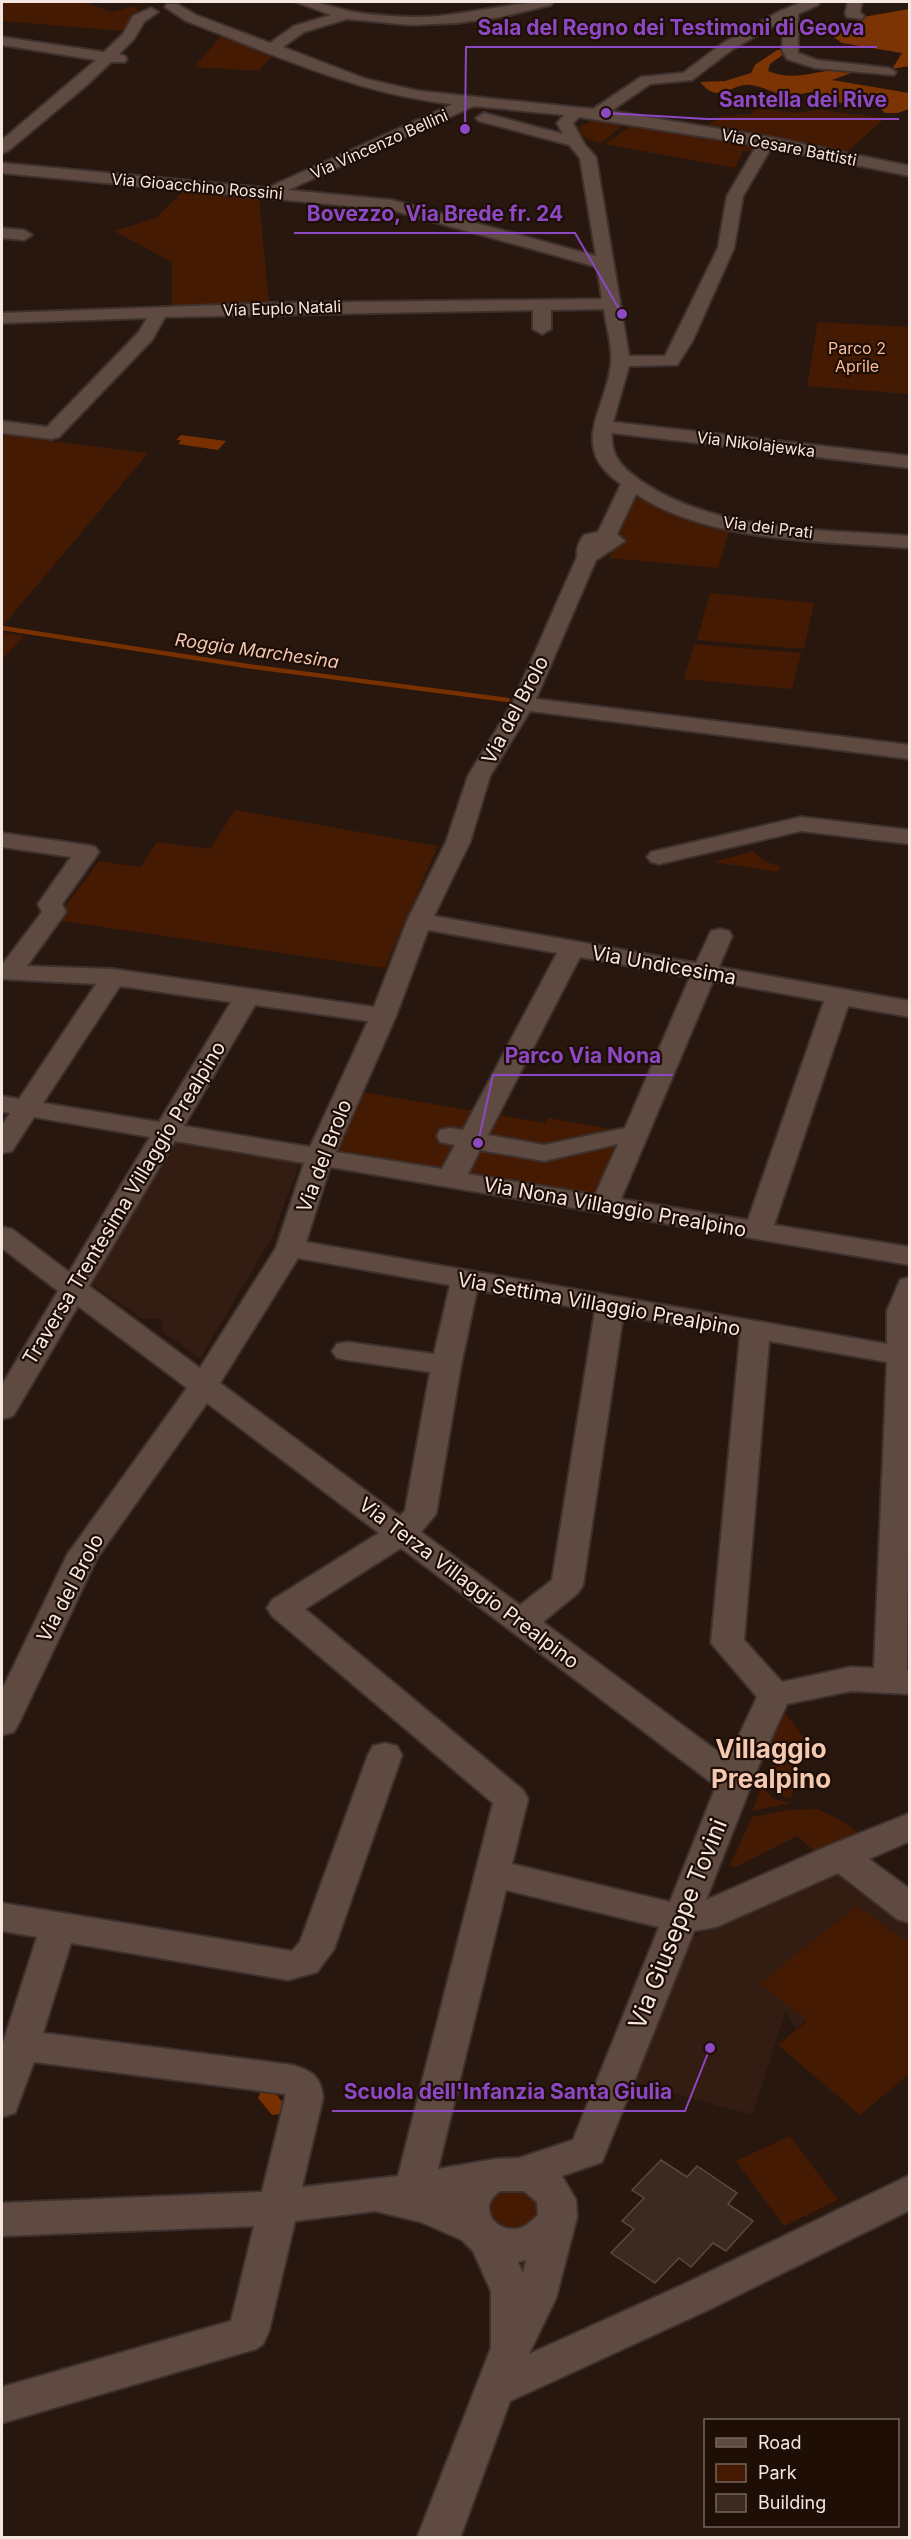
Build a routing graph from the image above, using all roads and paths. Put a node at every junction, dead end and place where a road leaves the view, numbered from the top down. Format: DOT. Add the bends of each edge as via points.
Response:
graph roads {
  1 [pos="193,2"];
  2 [pos="303,2"];
  3 [pos="546,2"];
  4 [pos="813,2"];
  5 [pos="158,7"];
  6 [pos="785,14"];
  7 [pos="346,15"];
  8 [pos="40,31"];
  9 [pos="2,41"];
  10 [pos="18,43"];
  11 [pos="274,47"];
  12 [pos="115,58"];
  13 [pos="889,72"];
  14 [pos="456,104"];
  15 [pos="602,115"];
  16 [pos="565,121"];
  17 [pos="8,135"];
  18 [pos="769,142"];
  19 [pos="2,148"];
  20 [pos="2,168"];
  21 [pos="909,171"];
  22 [pos="297,181"];
  23 [pos="269,193"];
  24 [pos="392,205"];
  25 [pos="2,233"];
  26 [pos="24,235"];
  27 [pos="604,264"];
  28 [pos="542,303"];
  29 [pos="611,304"];
  30 [pos="158,312"];
  31 [pos="2,318"];
  32 [pos="542,329"];
  33 [pos="621,361"];
  34 [pos="2,426"];
  35 [pos="602,426"];
  36 [pos="909,462"];
  37 [pos="631,483"];
  38 [pos="909,542"];
  39 [pos="523,704"];
  40 [pos="909,752"];
  41 [pos="909,837"];
  42 [pos="2,840"];
  43 [pos="660,857"];
  44 [pos="419,921"];
  45 [pos="720,936"];
  46 [pos="572,948"];
  47 [pos="703,972"];
  48 [pos="5,973"];
  49 [pos="113,977"];
  50 [pos="839,996"];
  51 [pos="247,997"];
  52 [pos="909,1009"];
  53 [pos="383,1016"];
  54 [pos="13,1106"];
  55 [pos="166,1130"];
  56 [pos="621,1135"];
  57 [pos="460,1138"];
  58 [pos="2,1144"];
  59 [pos="320,1156"];
  60 [pos="451,1179"];
  61 [pos="605,1205"];
  62 [pos="758,1232"];
  63 [pos="2,1235"];
  64 [pos="290,1248"];
  65 [pos="909,1256"];
  66 [pos="465,1280"];
  67 [pos="909,1286"];
  68 [pos="73,1289"];
  69 [pos="610,1304"];
  70 [pos="755,1331"];
  71 [pos="347,1351"];
  72 [pos="906,1356"];
  73 [pos="446,1365"];
  74 [pos="204,1385"];
  75 [pos="2,1408"];
  76 [pos="402,1533"];
  77 [pos="521,1622"];
  78 [pos="900,1681"];
  79 [pos="775,1695"];
  80 [pos="2,1723"];
  81 [pos="385,1755"];
  82 [pos="735,1782"];
  83 [pos="909,1826"];
  84 [pos="840,1856"];
  85 [pos="493,1873"];
  86 [pos="909,1909"];
  87 [pos="2,1917"];
  88 [pos="680,1918"];
  89 [pos="58,1928"];
  90 [pos="21,2045"];
  91 [pos="2,2102"];
  92 [pos="511,2174"];
  93 [pos="414,2190"];
  94 [pos="909,2191"];
  95 [pos="356,2197"];
  96 [pos="277,2207"];
  97 [pos="2,2219"];
  98 [pos="554,2224"];
  99 [pos="482,2234"];
  100 [pos="510,2350"];
  101 [pos="496,2388"];
  102 [pos="2,2405"];
  103 [pos="438,2538"];
  1 -- 5 [label="street"];
  2 -- 7 [label="street"];
  3 -- 7 [label="street" via="457,19 411,21"];
  4 -- 6 [label="street"];
  5 -- 11 [label="street"];
  5 -- 12 [label="street" via="138,19"];
  6 -- 13 [label="street" via="792,15 792,56 815,64"];
  6 -- 15 [label="street" via="728,46 687,76 646,80"];
  7 -- 11 [label="street" via="299,29"];
  8 -- 10 [label="street"];
  9 -- 10 [label="street"];
  10 -- 12 [label="street"];
  11 -- 14 [label="street" via="361,81"];
  12 -- 17 [label="street"];
  14 -- 16 [label="street"];
  14 -- 16 [label="street, Via Vincenzo Bellini" via="492,105"];
  14 -- 22 [label="street, Via Vincenzo Bellini"];
  15 -- 16 [label="street, Via Cesare Battisti"];
  15 -- 18 [label="street, Via Cesare Battisti"];
  16 -- 27 [label="street" via="588,157"];
  17 -- 19 [label="street"];
  18 -- 21 [label="street, Via Cesare Battisti"];
  18 -- 33 [label="street" via="735,196 726,248 683,342 670,361"];
  20 -- 23 [label="street, Via Gioacchino Rossini"];
  22 -- 23 [label="street, Via Vincenzo Bellini"];
  22 -- 24 [label="street, Via Gioacchino Rossini"];
  23 -- 24 [label="street, Via Gioacchino Rossini"];
  24 -- 27 [label="street, Via Gioacchino Rossini"];
  25 -- 26 [label="street"];
  27 -- 29 [label="street"];
  28 -- 29 [label="street, Via Euplo Natali"];
  28 -- 30 [label="street, Via Euplo Natali" via="445,313 406,305"];
  28 -- 32 [label="street"];
  29 -- 33 [label="street"];
  30 -- 31 [label="street, Via Euplo Natali"];
  30 -- 34 [label="street" via="146,336 52,433"];
  33 -- 35 [label="street"];
  35 -- 36 [label="street, Via Nikolajewka"];
  35 -- 37 [label="street, Via dei Prati" via="607,460"];
  37 -- 38 [label="street, Via dei Prati" via="672,507 725,523"];
  37 -- 39 [label="street, Via del Brolo" via="606,536 615,541 587,557"];
  39 -- 40 [label="street"];
  39 -- 44 [label="street, Via del Brolo" via="479,776 458,842"];
  41 -- 43 [label="street" via="801,824"];
  42 -- 48 [label="street" via="87,852 50,904 54,912"];
  44 -- 46 [label="street, Via Undicesima"];
  44 -- 53 [label="street, Via del Brolo"];
  45 -- 47 [label="street"];
  46 -- 47 [label="street, Via Undicesima"];
  46 -- 57 [label="street" via="486,1111"];
  47 -- 50 [label="street, Via Undicesima"];
  47 -- 61 [label="street"];
  48 -- 49 [label="street"];
  49 -- 51 [label="street"];
  49 -- 54 [label="street"];
  50 -- 52 [label="street, Via Undicesima"];
  50 -- 62 [label="street"];
  51 -- 53 [label="street"];
  51 -- 55 [label="street, Traversa Trentesima Villaggio Prealpino"];
  53 -- 59 [label="street, Via del Brolo"];
  54 -- 55 [label="street, Via Nona Villaggio Prealpino"];
  54 -- 58 [label="street"];
  55 -- 59 [label="street, Via Nona Villaggio Prealpino"];
  55 -- 68 [label="street, Traversa Trentesima Villaggio Prealpino"];
  56 -- 57 [label="street" via="544,1153"];
  57 -- 60 [label="street"];
  59 -- 60 [label="street, Via Nona Villaggio Prealpino"];
  59 -- 64 [label="street, Via del Brolo"];
  60 -- 61 [label="street, Via Nona Villaggio Prealpino"];
  61 -- 62 [label="street, Via Nona Villaggio Prealpino"];
  62 -- 65 [label="street, Via Nona Villaggio Prealpino"];
  63 -- 68 [label="street, Via Terza Villaggio Prealpino"];
  64 -- 66 [label="street, Via Settima Villaggio Prealpino"];
  64 -- 74 [label="street, Via del Brolo"];
  66 -- 69 [label="street, Via Settima Villaggio Prealpino"];
  66 -- 73 [label="street"];
  67 -- 72 [label="street" via="901,1311"];
  68 -- 74 [label="street, Via Terza Villaggio Prealpino"];
  68 -- 75 [label="street, Traversa Trentesima Villaggio Prealpino"];
  69 -- 70 [label="street, Via Settima Villaggio Prealpino"];
  69 -- 77 [label="street" via="567,1585"];
  70 -- 72 [label="street, Via Settima Villaggio Prealpino"];
  70 -- 79 [label="street" via="727,1643"];
  71 -- 73 [label="street"];
  72 -- 78 [label="street"];
  73 -- 76 [label="street" via="420,1514"];
  74 -- 76 [label="street, Via Terza Villaggio Prealpino"];
  74 -- 80 [label="street, Via del Brolo" via="83,1555"];
  76 -- 77 [label="street, Via Terza Villaggio Prealpino"];
  76 -- 85 [label="street" via="283,1608 511,1799"];
  77 -- 82 [label="street, Via Terza Villaggio Prealpino"];
  78 -- 79 [label="street" via="851,1679"];
  79 -- 82 [label="street, Via Giuseppe Tovini"];
  81 -- 89 [label="street" via="316,1949 304,1962 288,1966"];
  82 -- 88 [label="street, Via Giuseppe Tovini"];
  83 -- 84 [label="street"];
  84 -- 86 [label="street"];
  84 -- 88 [label="street" via="704,1917"];
  85 -- 88 [label="street"];
  85 -- 93 [label="street"];
  87 -- 89 [label="street"];
  88 -- 92 [label="street, Via Giuseppe Tovini" via="588,2151"];
  89 -- 90 [label="street"];
  90 -- 91 [label="street"];
  90 -- 96 [label="street" via="292,2080 303,2086 304,2098"];
  92 -- 93 [label="street"];
  92 -- 98 [label="street" via="541,2180 553,2193 558,2209"];
  92 -- 99 [label="street" via="484,2180 469,2202 469,2215"];
  93 -- 95 [label="street"];
  94 -- 101 [label="street" via="694,2298"];
  95 -- 96 [label="street"];
  95 -- 99 [label="street" via="396,2199 426,2207"];
  96 -- 97 [label="street"];
  96 -- 102 [label="street" via="249,2331"];
  98 -- 99 [label="street" via="543,2237 526,2246 507,2247"];
  98 -- 100 [label="street" via="536,2299"];
  99 -- 100 [label="street" via="511,2291"];
  100 -- 101 [label="street"];
  101 -- 103 [label="street"];
}
